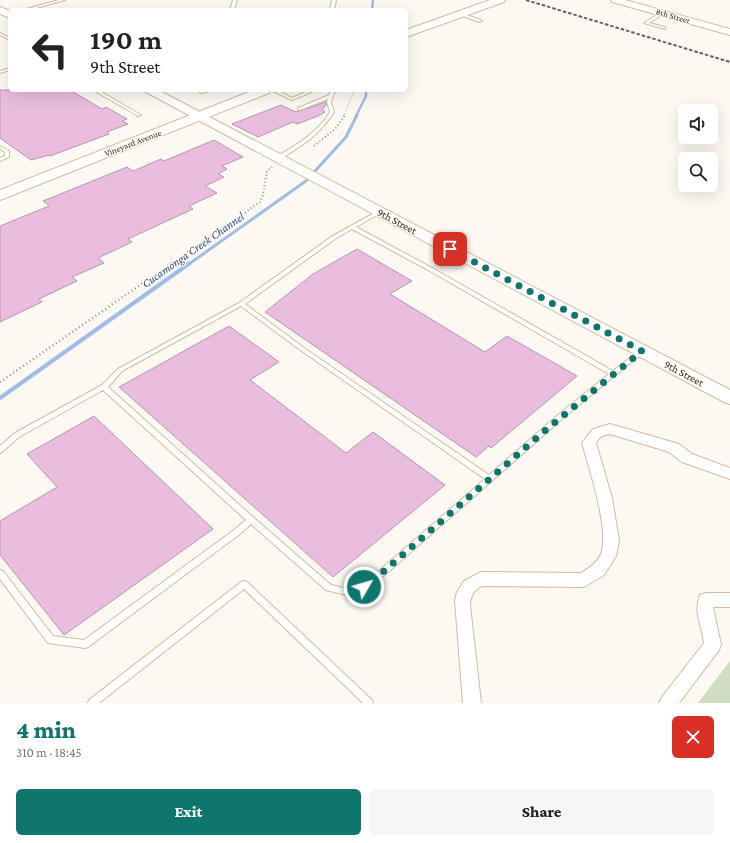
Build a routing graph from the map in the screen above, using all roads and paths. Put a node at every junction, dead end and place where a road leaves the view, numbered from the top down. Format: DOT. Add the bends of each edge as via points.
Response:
graph roads {
  1 [pos="63,0"];
  2 [pos="500,0"];
  3 [pos="615,0"];
  4 [pos="33,8"];
  5 [pos="663,13"];
  6 [pos="460,14"];
  7 [pos="480,21"];
  8 [pos="664,28"];
  9 [pos="730,32"];
  10 [pos="408,33"];
  11 [pos="99,92"];
  12 [pos="154,92"];
  13 [pos="260,92"];
  14 [pos="277,92"];
  15 [pos="309,92"];
  16 [pos="332,92"];
  17 [pos="331,96"];
  18 [pos="298,109"];
  19 [pos="139,115"];
  20 [pos="199,116"];
  21 [pos="0,146"];
  22 [pos="0,160"];
  23 [pos="276,162"];
  24 [pos="0,195"];
  25 [pos="380,212"];
  26 [pos="352,227"];
  27 [pos="241,304"];
  28 [pos="642,351"];
  29 [pos="614,374"];
  30 [pos="0,382"];
  31 [pos="104,387"];
  32 [pos="730,398"];
  33 [pos="0,450"];
  34 [pos="730,474"];
  35 [pos="489,478"];
  36 [pos="251,520"];
  37 [pos="0,573"];
  38 [pos="730,600"];
  39 [pos="92,703"];
  40 [pos="369,703"];
  41 [pos="472,703"];
  42 [pos="668,703"];
  1 -- 4 [label="lane"];
  2 -- 6 [label="main road"];
  3 -- 5 [label="street, 8th Street"];
  5 -- 8 [label="lane" via="646,22"];
  5 -- 9 [label="street, 8th Street"];
  6 -- 7 [label="lane"];
  6 -- 10 [label="main road"];
  11 -- 19 [label="lane"];
  12 -- 20 [label="street, 9th Street"];
  13 -- 20 [label="main road, Vineyard Avenue"];
  14 -- 15 [label="lane" via="292,99"];
  16 -- 17 [label="lane"];
  17 -- 18 [label="lane"];
  17 -- 23 [label="lane" via="332,112 328,121 310,138"];
  20 -- 23 [label="street, 9th Street"];
  20 -- 24 [label="main road, Vineyard Avenue"];
  21 -- 22 [label="lane" via="7,152 7,157"];
  23 -- 25 [label="street, 9th Street" via="296,167"];
  23 -- 30 [label="path" via="267,171 260,202"];
  25 -- 26 [label="lane"];
  25 -- 28 [label="street, 9th Street"];
  26 -- 27 [label="lane"];
  26 -- 29 [label="lane"];
  27 -- 31 [label="lane" via="120,370"];
  27 -- 35 [label="lane"];
  28 -- 29 [label="lane"];
  28 -- 32 [label="street, 9th Street"];
  29 -- 35 [label="lane"];
  31 -- 33 [label="lane" via="17,435"];
  31 -- 36 [label="lane"];
  34 -- 41 [label="street" via="687,458 674,448 610,429 600,430 593,435 589,443 605,498 611,541 608,556 599,570 584,580 481,579 471,583 463,594 462,605"];
  35 -- 36 [label="lane" via="383,572 354,594 329,588"];
  36 -- 37 [label="lane" via="84,644 51,640"];
  38 -- 42 [label="street" via="706,600 704,606 713,645"];
  39 -- 40 [label="lane" via="244,584"];
}
